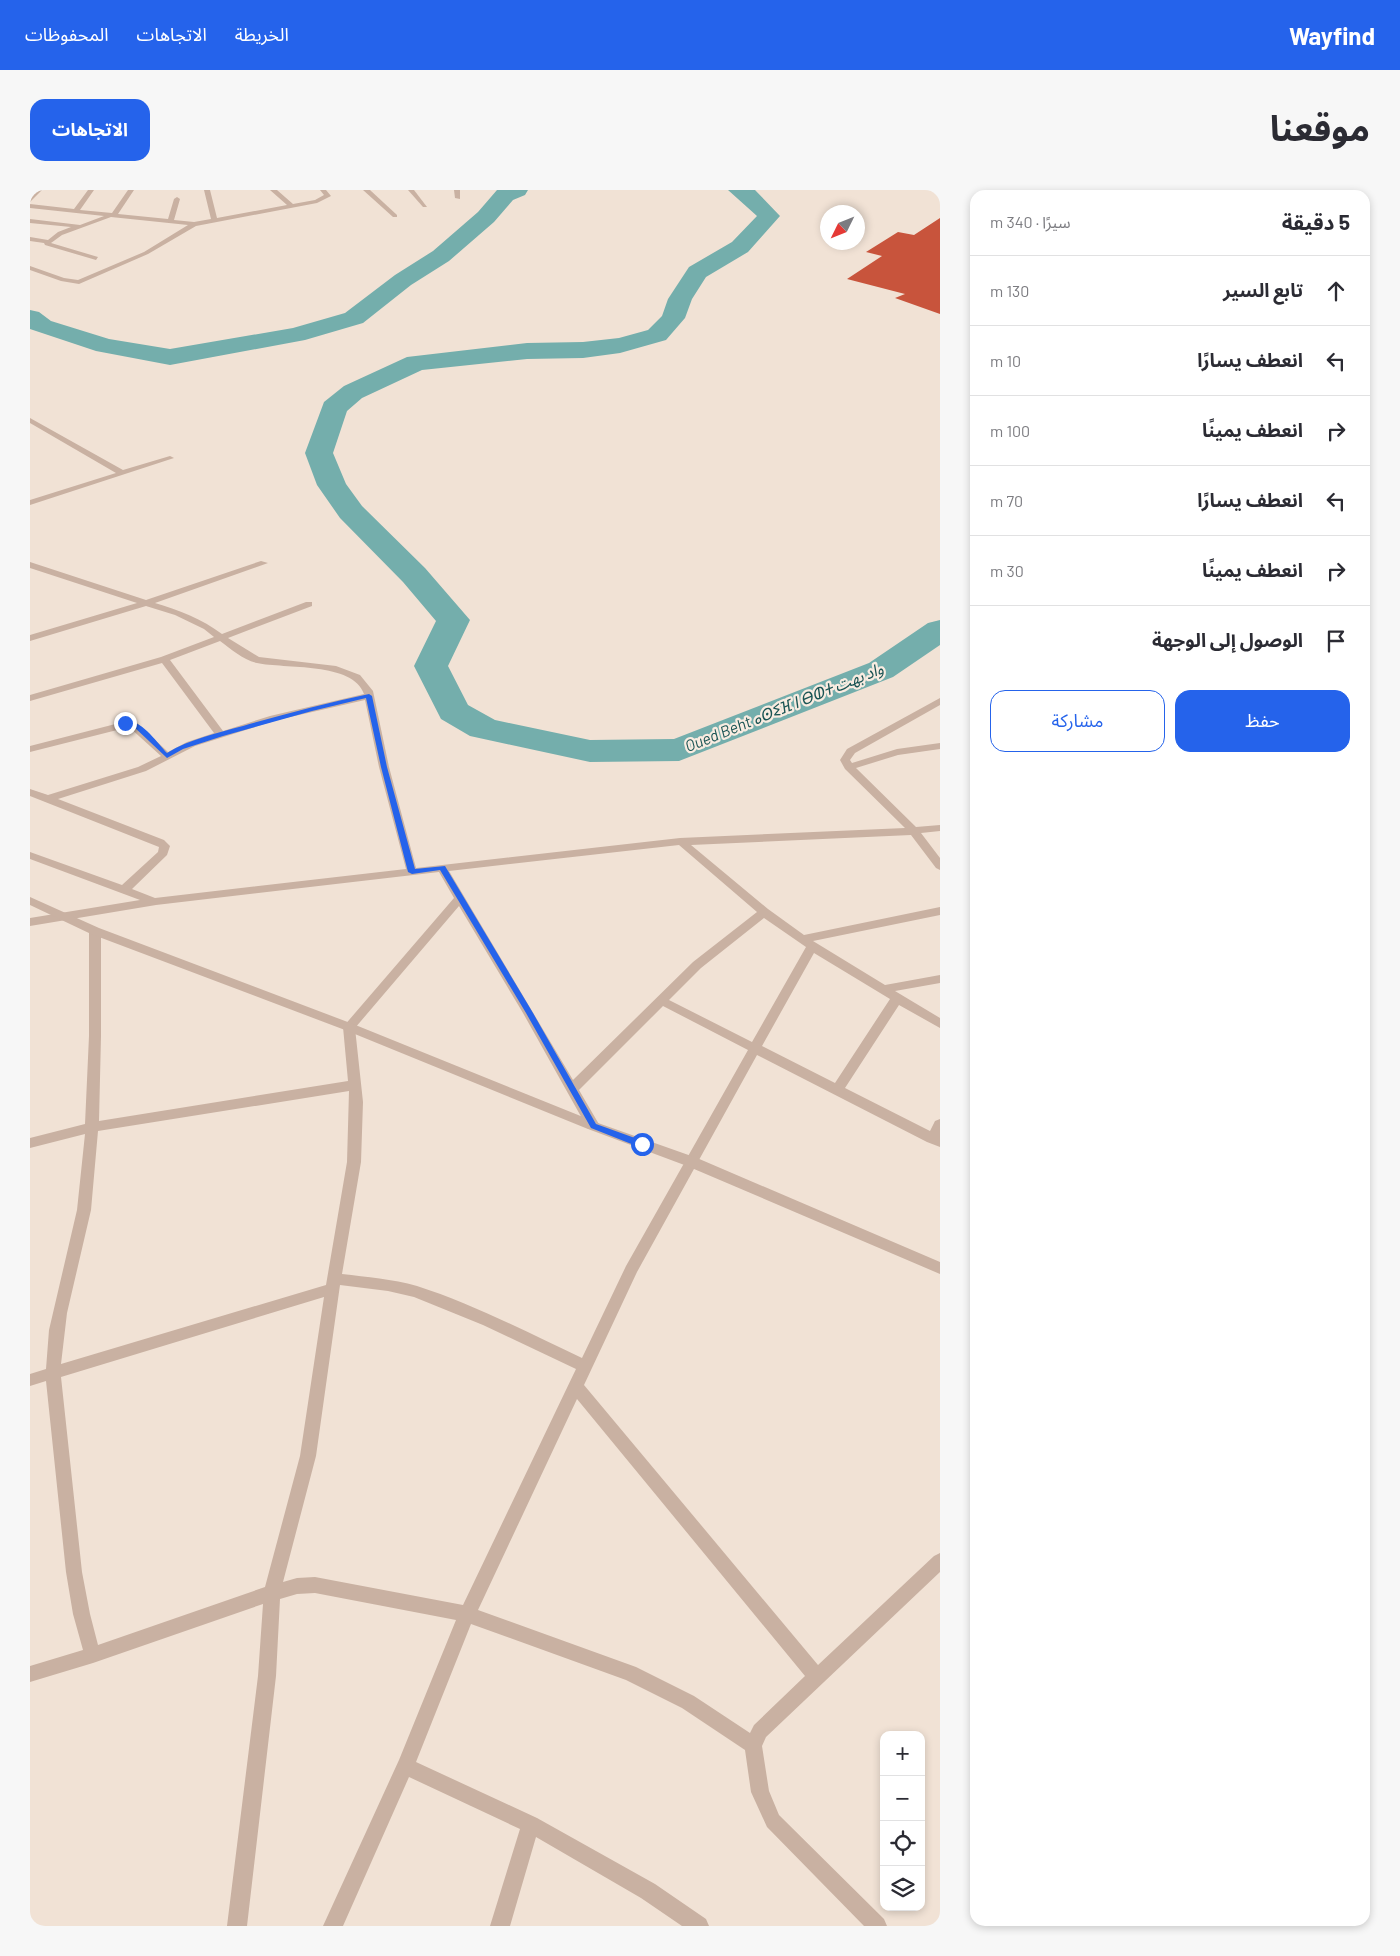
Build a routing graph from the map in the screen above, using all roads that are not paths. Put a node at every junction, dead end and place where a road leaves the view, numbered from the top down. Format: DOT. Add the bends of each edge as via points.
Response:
graph roads {
  1 [pos="39,190"];
  2 [pos="91,190"];
  3 [pos="131,190"];
  4 [pos="208,190"];
  5 [pos="273,190"];
  6 [pos="323,190"];
  7 [pos="366,190"];
  8 [pos="411,190"];
  9 [pos="457,190"];
  10 [pos="458,198"];
  11 [pos="177,199"];
  12 [pos="30,200"];
  13 [pos="291,205"];
  14 [pos="30,206"];
  15 [pos="425,206"];
  16 [pos="76,211"];
  17 [pos="112,215"];
  18 [pos="395,216"];
  19 [pos="214,220"];
  20 [pos="30,221"];
  21 [pos="171,221"];
  22 [pos="194,224"];
  23 [pos="81,227"];
  24 [pos="30,239"];
  25 [pos="48,242"];
  26 [pos="96,258"];
  27 [pos="30,268"];
  28 [pos="30,420"];
  29 [pos="170,458"];
  30 [pos="122,473"];
  31 [pos="30,503"];
  32 [pos="264,563"];
  33 [pos="30,565"];
  34 [pos="146,602"];
  35 [pos="309,604"];
  36 [pos="30,638"];
  37 [pos="222,638"];
  38 [pos="164,659"];
  39 [pos="369,696"];
  40 [pos="30,698"];
  41 [pos="940,702"];
  42 [pos="220,734"];
  43 [pos="940,746"];
  44 [pos="30,749"];
  45 [pos="167,756"];
  46 [pos="849,767"];
  47 [pos="32,795"];
  48 [pos="48,799"];
  49 [pos="940,828"];
  50 [pos="914,831"];
  51 [pos="680,841"];
  52 [pos="30,855"];
  53 [pos="940,866"];
  54 [pos="442,868"];
  55 [pos="412,872"];
  56 [pos="123,891"];
  57 [pos="459,899"];
  58 [pos="30,901"];
  59 [pos="156,901"];
  60 [pos="940,911"];
  61 [pos="764,912"];
  62 [pos="63,915"];
  63 [pos="30,922"];
  64 [pos="95,930"];
  65 [pos="807,943"];
  66 [pos="940,979"];
  67 [pos="884,989"];
  68 [pos="897,998"];
  69 [pos="660,1000"];
  70 [pos="940,1024"];
  71 [pos="349,1027"];
  72 [pos="755,1049"];
  73 [pos="355,1085"];
  74 [pos="573,1088"];
  75 [pos="838,1090"];
  76 [pos="940,1124"];
  77 [pos="594,1126"];
  78 [pos="91,1127"];
  79 [pos="936,1140"];
  80 [pos="30,1143"];
  81 [pos="692,1162"];
  82 [pos="940,1268"];
  83 [pos="333,1284"];
  84 [pos="585,1366"];
  85 [pos="55,1372"];
  86 [pos="30,1380"];
  87 [pos="575,1385"];
  88 [pos="940,1561"];
  89 [pos="272,1593"];
  90 [pos="467,1614"];
  91 [pos="92,1655"];
  92 [pos="30,1674"];
  93 [pos="818,1677"];
  94 [pos="753,1746"];
  95 [pos="405,1766"];
  96 [pos="531,1824"];
  97 [pos="237,1926"];
  98 [pos="332,1926"];
  99 [pos="500,1926"];
  100 [pos="699,1926"];
  101 [pos="878,1926"];
  1 -- 12 [label="street"];
  2 -- 16 [label="street"];
  3 -- 17 [label="street"];
  4 -- 19 [label="street"];
  5 -- 13 [label="street"];
  6 -- 13 [label="street" via="328,196"];
  7 -- 18 [label="street"];
  8 -- 15 [label="street"];
  9 -- 10 [label="street"];
  11 -- 21 [label="street"];
  13 -- 19 [label="street"];
  14 -- 16 [label="street"];
  16 -- 17 [label="street"];
  17 -- 21 [label="street"];
  17 -- 23 [label="street"];
  19 -- 22 [label="street"];
  20 -- 23 [label="street"];
  21 -- 22 [label="street"];
  22 -- 27 [label="street" via="138,257 79,282"];
  23 -- 25 [label="street"];
  24 -- 25 [label="street"];
  25 -- 26 [label="street" via="54,247"];
  28 -- 30 [label="street"];
  29 -- 30 [label="street"];
  30 -- 31 [label="street"];
  32 -- 34 [label="street"];
  33 -- 34 [label="street"];
  34 -- 36 [label="street"];
  34 -- 37 [label="street" via="187,616"];
  35 -- 37 [label="street"];
  37 -- 38 [label="street"];
  37 -- 39 [label="street" via="257,660 336,669 351,674 363,683"];
  38 -- 40 [label="street"];
  38 -- 42 [label="street"];
  39 -- 42 [label="street"];
  39 -- 55 [label="street"];
  41 -- 46 [label="street" via="851,751 845,760"];
  42 -- 45 [label="street" via="181,747"];
  43 -- 46 [label="street" via="897,752"];
  44 -- 45 [label="street" via="131,722"];
  45 -- 48 [label="street" via="142,770"];
  46 -- 50 [label="street"];
  47 -- 48 [label="street"];
  48 -- 56 [label="street" via="165,846 163,853"];
  49 -- 50 [label="street"];
  50 -- 51 [label="street"];
  50 -- 53 [label="street"];
  51 -- 54 [label="street"];
  51 -- 61 [label="street"];
  52 -- 56 [label="street"];
  54 -- 55 [label="street"];
  54 -- 57 [label="street"];
  55 -- 59 [label="street"];
  56 -- 59 [label="street"];
  57 -- 71 [label="street"];
  57 -- 74 [label="street"];
  58 -- 62 [label="street"];
  59 -- 62 [label="street"];
  60 -- 65 [label="street"];
  61 -- 65 [label="street"];
  61 -- 69 [label="street"];
  62 -- 63 [label="street"];
  62 -- 64 [label="street"];
  64 -- 71 [label="street"];
  64 -- 78 [label="street" via="96,1018"];
  65 -- 67 [label="street"];
  65 -- 72 [label="street"];
  66 -- 67 [label="street"];
  67 -- 68 [label="street"];
  68 -- 70 [label="street"];
  68 -- 75 [label="street"];
  69 -- 72 [label="street"];
  69 -- 74 [label="street"];
  71 -- 73 [label="street"];
  71 -- 77 [label="street"];
  72 -- 75 [label="street"];
  72 -- 81 [label="street"];
  73 -- 78 [label="street"];
  73 -- 83 [label="street" via="354,1162"];
  74 -- 77 [label="street"];
  75 -- 79 [label="street"];
  76 -- 79 [label="street"];
  77 -- 81 [label="street"];
  78 -- 80 [label="street"];
  78 -- 85 [label="street" via="84,1212 54,1346"];
  81 -- 82 [label="street"];
  81 -- 84 [label="street" via="631,1270"];
  83 -- 84 [label="street" via="388,1285 416,1292"];
  83 -- 85 [label="street"];
  83 -- 89 [label="street" via="308,1456"];
  84 -- 87 [label="street"];
  85 -- 86 [label="street"];
  85 -- 91 [label="street" via="77,1593"];
  87 -- 90 [label="street"];
  87 -- 93 [label="street"];
  88 -- 93 [label="street"];
  89 -- 90 [label="street" via="315,1585"];
  89 -- 91 [label="street"];
  89 -- 97 [label="street" via="267,1676"];
  90 -- 94 [label="street" via="630,1673 688,1702"];
  90 -- 95 [label="street"];
  91 -- 92 [label="street"];
  93 -- 94 [label="street" via="760,1731"];
  94 -- 101 [label="street" via="760,1792 773,1821"];
  95 -- 96 [label="street"];
  95 -- 98 [label="street"];
  96 -- 99 [label="street"];
  96 -- 100 [label="street" via="648,1891"];
}
